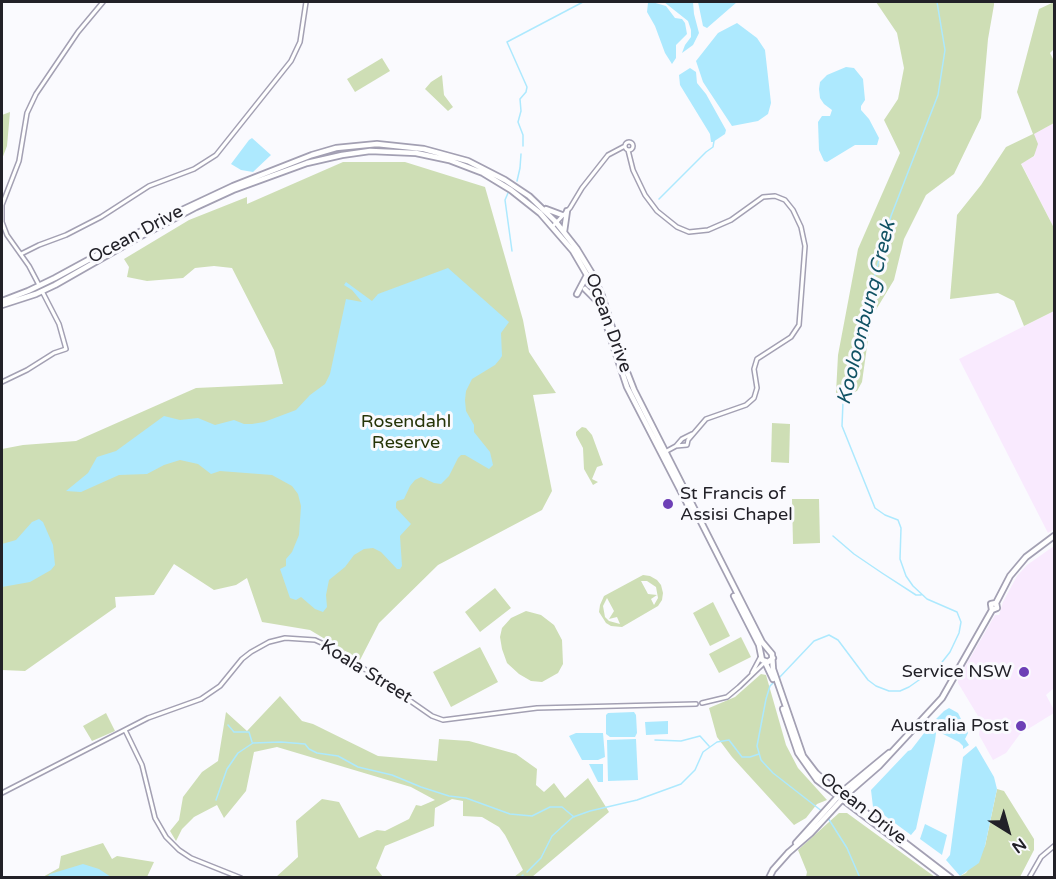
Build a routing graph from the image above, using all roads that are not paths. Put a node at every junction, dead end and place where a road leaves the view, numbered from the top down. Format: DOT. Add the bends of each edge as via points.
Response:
graph roads {
  1 [pos="103,2"];
  2 [pos="306,2"];
  3 [pos="342,148"];
  4 [pos="342,155"];
  5 [pos="541,207"];
  6 [pos="569,208"];
  7 [pos="561,215"];
  8 [pos="554,224"];
  9 [pos="564,232"];
  10 [pos="21,255"];
  11 [pos="587,275"];
  12 [pos="594,283"];
  13 [pos="41,289"];
  14 [pos="585,289"];
  15 [pos="577,294"];
  16 [pos="2,303"];
  17 [pos="599,303"];
  18 [pos="2,382"];
  19 [pos="687,439"];
  20 [pos="682,443"];
  21 [pos="663,453"];
  22 [pos="1054,536"];
  23 [pos="769,651"];
  24 [pos="761,656"];
  25 [pos="773,658"];
  26 [pos="765,662"];
  27 [pos="751,675"];
  28 [pos="774,677"];
  29 [pos="125,730"];
  30 [pos="829,787"];
  31 [pos="851,788"];
  32 [pos="2,793"];
  33 [pos="842,796"];
  34 [pos="855,806"];
  35 [pos="829,810"];
  36 [pos="1054,846"];
  37 [pos="241,878"];
  38 [pos="769,878"];
  39 [pos="946,878"];
  40 [pos="951,878"];
  41 [pos="1029,878"];
  1 -- 10 [label="street" via="78,32 27,113 19,161 2,205 2,222"];
  2 -- 10 [label="street" via="300,42 291,61 216,156 149,186 101,218"];
  3 -- 4 [label="main road"];
  3 -- 5 [label="main road, Ocean Drive" via="377,144 424,149 458,158 505,180"];
  3 -- 13 [label="main road, Ocean Drive" via="312,154 214,194 160,220"];
  4 -- 8 [label="main road, Ocean Drive" via="398,152 429,154 456,162 498,181"];
  4 -- 13 [label="main road, Ocean Drive" via="307,163 234,190"];
  5 -- 7 [label="main road"];
  5 -- 8 [label="main road, Ocean Drive"];
  6 -- 7 [label="street"];
  6 -- 8 [label="street"];
  6 -- 9 [label="main road"];
  6 -- 19 [label="street" via="608,155 626,149 645,195 677,227 694,232 714,228 759,199 772,196 788,203 798,220 805,256 798,329 757,359 757,391 752,402 711,417"];
  7 -- 8 [label="street"];
  8 -- 9 [label="main road, Ocean Drive"];
  8 -- 11 [label="main road, Ocean Drive"];
  9 -- 12 [label="main road, Ocean Drive" via="584,260"];
  10 -- 13 [label="street"];
  11 -- 12 [label="main road, Ocean Drive"];
  11 -- 15 [label="main road"];
  12 -- 17 [label="main road, Ocean Drive"];
  12 -- 21 [label="main road, Ocean Drive" via="628,376"];
  13 -- 16 [label="main road, Ocean Drive"];
  13 -- 18 [label="street" via="59,324 66,349"];
  14 -- 17 [label="main road"];
  17 -- 21 [label="main road, Ocean Drive" via="627,387"];
  19 -- 20 [label="street" via="683,438"];
  19 -- 20 [label="street" via="687,445"];
  20 -- 21 [label="street"];
  21 -- 23 [label="main road, Ocean Drive"];
  21 -- 24 [label="main road, Ocean Drive" via="757,640"];
  22 -- 31 [label="main road" via="1010,576 997,608 992,610 942,698 898,746"];
  23 -- 24 [label="main road"];
  23 -- 25 [label="main road"];
  24 -- 26 [label="main road"];
  24 -- 27 [label="street"];
  25 -- 26 [label="main road"];
  25 -- 28 [label="main road, Ocean Drive"];
  26 -- 27 [label="street"];
  26 -- 28 [label="main road, Ocean Drive"];
  27 -- 29 [label="street, Koala Street" via="727,697 702,703 700,707 696,704 537,708 437,719 337,650 315,640 285,638 251,652 206,696"];
  28 -- 30 [label="main road, Ocean Drive" via="801,751"];
  29 -- 32 [label="street, Koala Street"];
  29 -- 37 [label="street" via="142,765 155,818 166,837 191,858"];
  30 -- 31 [label="main road"];
  30 -- 33 [label="main road, Ocean Drive"];
  30 -- 35 [label="main road"];
  31 -- 33 [label="main road"];
  31 -- 34 [label="main road"];
  33 -- 34 [label="main road, Ocean Drive"];
  33 -- 35 [label="main road"];
  34 -- 35 [label="main road"];
  34 -- 39 [label="main road, Ocean Drive"];
  34 -- 40 [label="main road, Ocean Drive"];
  35 -- 38 [label="main road"];
  36 -- 41 [label="street" via="1041,856"];
}
